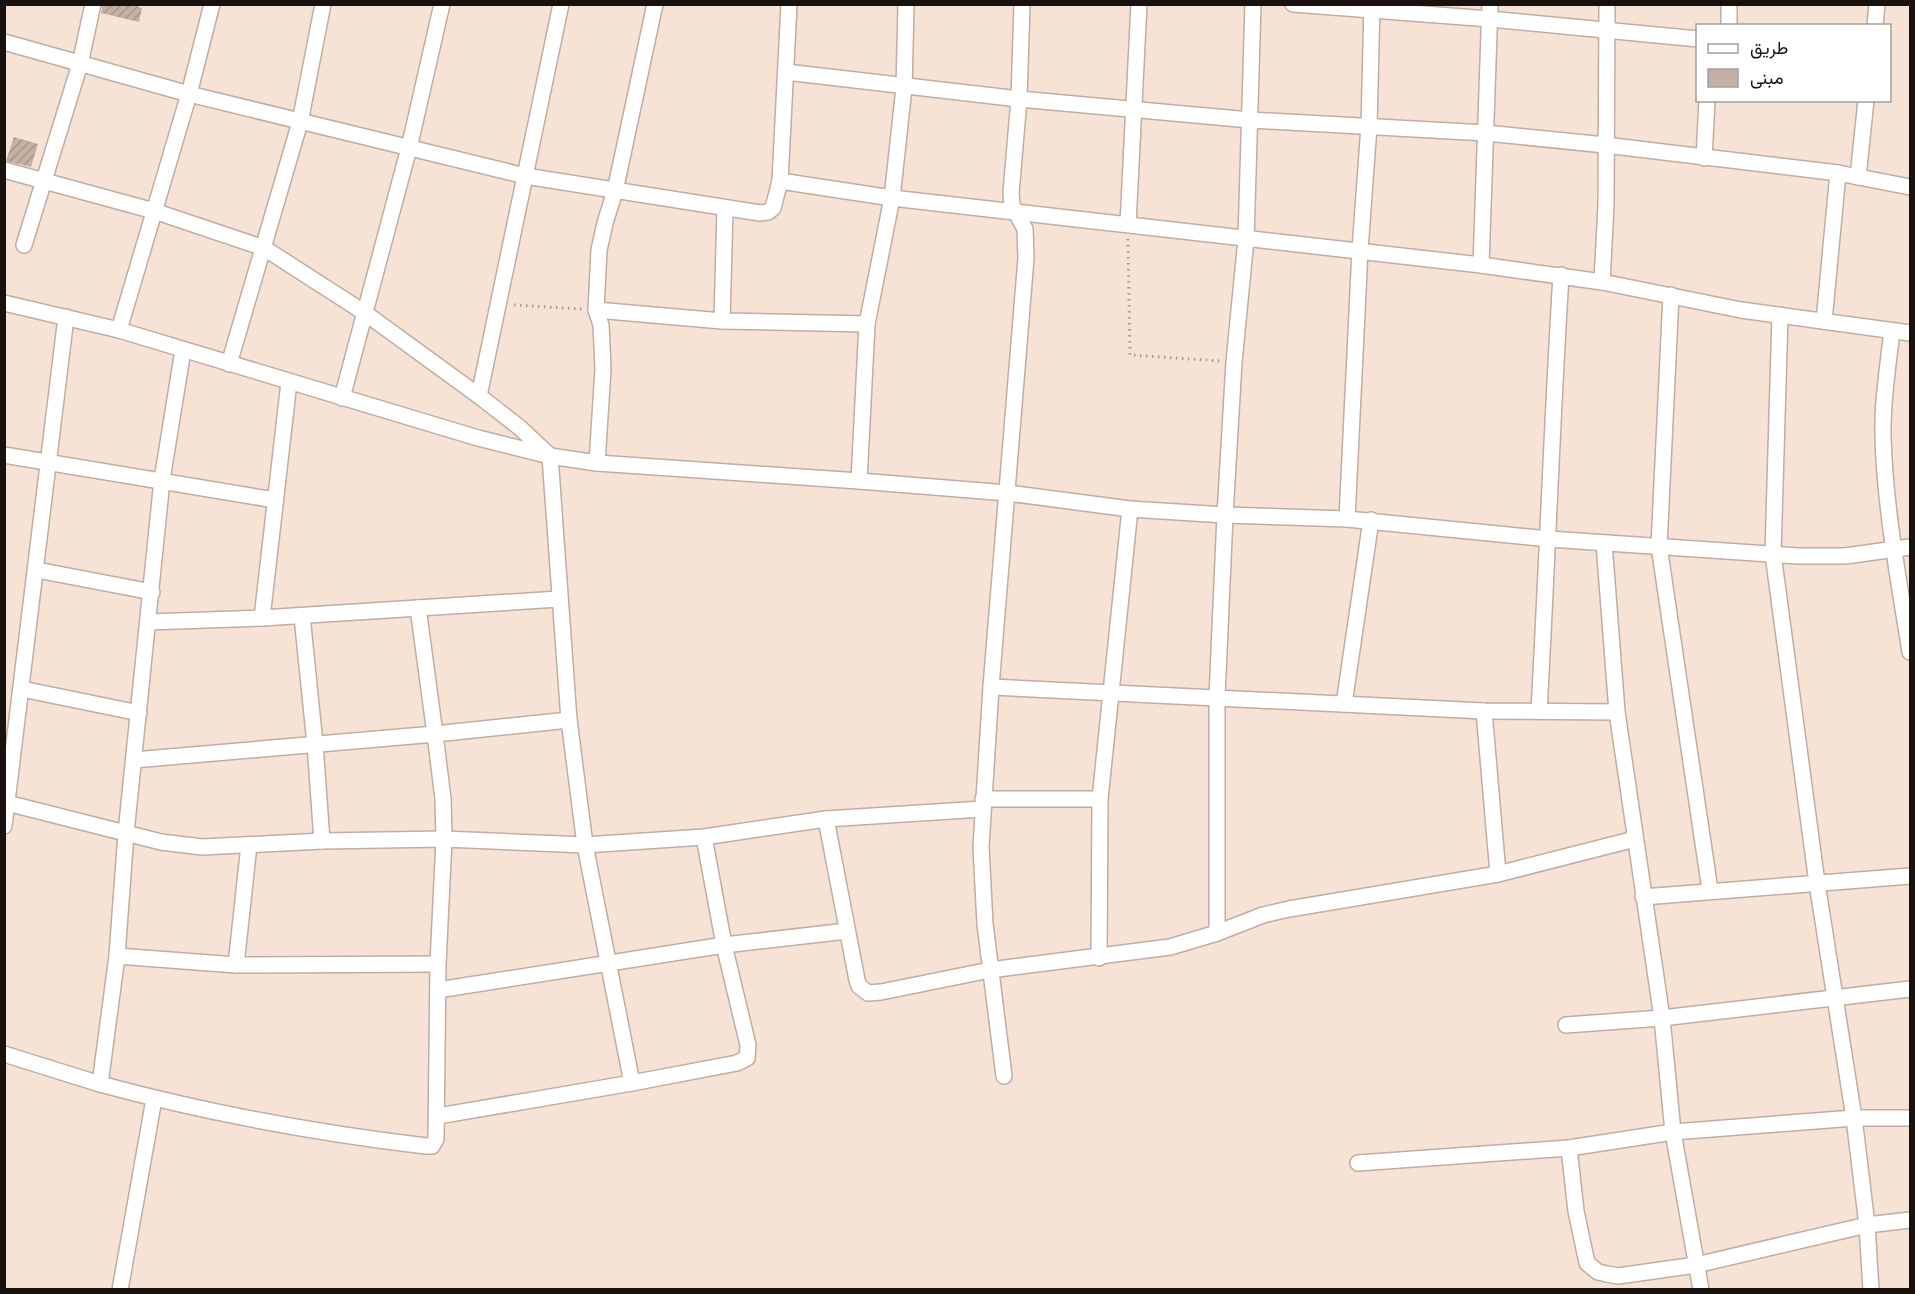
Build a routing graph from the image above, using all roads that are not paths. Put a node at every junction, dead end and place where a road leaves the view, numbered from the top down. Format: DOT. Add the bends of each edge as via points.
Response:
graph roads {
  1 [pos="93,4"];
  2 [pos="212,4"];
  3 [pos="323,4"];
  4 [pos="442,4"];
  5 [pos="561,4"];
  6 [pos="655,4"];
  7 [pos="789,4"];
  8 [pos="906,4"];
  9 [pos="1022,4"];
  10 [pos="1139,4"];
  11 [pos="1253,4"];
  12 [pos="1293,4"];
  13 [pos="1606,4"];
  14 [pos="1729,4"];
  15 [pos="1877,4"];
  16 [pos="1372,7"];
  17 [pos="1490,12"];
  18 [pos="1729,24"];
  19 [pos="1875,24"];
  20 [pos="1606,29"];
  21 [pos="1696,39"];
  22 [pos="4,42"];
  23 [pos="80,63"];
  24 [pos="786,72"];
  25 [pos="904,87"];
  26 [pos="189,94"];
  27 [pos="1019,99"];
  28 [pos="1707,102"];
  29 [pos="1866,102"];
  30 [pos="1133,108"];
  31 [pos="1250,120"];
  32 [pos="300,122"];
  33 [pos="1369,126"];
  34 [pos="1486,134"];
  35 [pos="1605,145"];
  36 [pos="409,148"];
  37 [pos="1704,158"];
  38 [pos="4,170"];
  39 [pos="1838,173"];
  40 [pos="525,176"];
  41 [pos="1858,177"];
  42 [pos="43,181"];
  43 [pos="780,181"];
  44 [pos="1911,187"];
  45 [pos="615,191"];
  46 [pos="892,198"];
  47 [pos="725,208"];
  48 [pos="154,211"];
  49 [pos="1016,211"];
  50 [pos="1128,224"];
  51 [pos="1246,239"];
  52 [pos="24,245"];
  53 [pos="264,248"];
  54 [pos="1360,250"];
  55 [pos="1481,265"];
  56 [pos="1561,275"];
  57 [pos="1602,282"];
  58 [pos="1671,295"];
  59 [pos="4,303"];
  60 [pos="596,310"];
  61 [pos="364,313"];
  62 [pos="1780,315"];
  63 [pos="66,317"];
  64 [pos="722,321"];
  65 [pos="1824,321"];
  66 [pos="867,324"];
  67 [pos="119,330"];
  68 [pos="1892,331"];
  69 [pos="1911,333"];
  70 [pos="183,350"];
  71 [pos="229,364"];
  72 [pos="289,382"];
  73 [pos="479,396"];
  74 [pos="342,398"];
  75 [pos="4,455"];
  76 [pos="550,456"];
  77 [pos="50,461"];
  78 [pos="597,463"];
  79 [pos="162,480"];
  80 [pos="859,481"];
  81 [pos="1008,493"];
  82 [pos="275,500"];
  83 [pos="1130,509"];
  84 [pos="1225,515"];
  85 [pos="1347,519"];
  86 [pos="1371,520"];
  87 [pos="1548,539"];
  88 [pos="1604,543"];
  89 [pos="1659,546"];
  90 [pos="1911,547"];
  91 [pos="1894,549"];
  92 [pos="1773,554"];
  93 [pos="37,570"];
  94 [pos="152,592"];
  95 [pos="559,599"];
  96 [pos="418,608"];
  97 [pos="302,616"];
  98 [pos="262,618"];
  99 [pos="149,622"];
  100 [pos="1911,652"];
  101 [pos="991,687"];
  102 [pos="22,689"];
  103 [pos="1111,694"];
  104 [pos="1217,697"];
  105 [pos="1344,704"];
  106 [pos="1484,711"];
  107 [pos="1539,711"];
  108 [pos="139,712"];
  109 [pos="1617,712"];
  110 [pos="569,720"];
  111 [pos="435,734"];
  112 [pos="315,744"];
  113 [pos="134,760"];
  114 [pos="1100,799"];
  115 [pos="7,803"];
  116 [pos="983,804"];
  117 [pos="826,819"];
  118 [pos="4,826"];
  119 [pos="126,833"];
  120 [pos="704,837"];
  121 [pos="444,839"];
  122 [pos="1635,839"];
  123 [pos="321,841"];
  124 [pos="249,845"];
  125 [pos="585,845"];
  126 [pos="1498,874"];
  127 [pos="1911,876"];
  128 [pos="1818,883"];
  129 [pos="1710,891"];
  130 [pos="1643,897"];
  131 [pos="847,931"];
  132 [pos="1217,933"];
  133 [pos="724,945"];
  134 [pos="117,956"];
  135 [pos="1099,958"];
  136 [pos="438,964"];
  137 [pos="609,964"];
  138 [pos="236,965"];
  139 [pos="990,970"];
  140 [pos="1911,989"];
  141 [pos="438,990"];
  142 [pos="1836,998"];
  143 [pos="1662,1018"];
  144 [pos="1566,1025"];
  145 [pos="4,1054"];
  146 [pos="1004,1076"];
  147 [pos="633,1083"];
  148 [pos="100,1084"];
  149 [pos="154,1099"];
  150 [pos="438,1116"];
  151 [pos="1854,1118"];
  152 [pos="1911,1118"];
  153 [pos="1673,1132"];
  154 [pos="1569,1148"];
  155 [pos="1358,1163"];
  156 [pos="1911,1220"];
  157 [pos="1866,1224"];
  158 [pos="1696,1265"];
  159 [pos="120,1290"];
  160 [pos="1701,1290"];
  161 [pos="1871,1290"];
  1 -- 23 [label="street"];
  2 -- 26 [label="street"];
  3 -- 32 [label="street"];
  4 -- 36 [label="street"];
  5 -- 40 [label="street"];
  6 -- 45 [label="street"];
  7 -- 24 [label="street"];
  8 -- 25 [label="street"];
  9 -- 27 [label="street"];
  10 -- 30 [label="street"];
  11 -- 31 [label="street"];
  12 -- 16 [label="street"];
  13 -- 20 [label="street"];
  14 -- 18 [label="street"];
  15 -- 19 [label="street"];
  16 -- 17 [label="street"];
  16 -- 33 [label="street"];
  17 -- 20 [label="street"];
  17 -- 34 [label="street"];
  20 -- 21 [label="street"];
  20 -- 35 [label="street"];
  22 -- 23 [label="street"];
  23 -- 26 [label="street"];
  23 -- 42 [label="street"];
  24 -- 25 [label="street"];
  24 -- 43 [label="street"];
  25 -- 27 [label="street"];
  25 -- 46 [label="street"];
  26 -- 32 [label="street"];
  26 -- 48 [label="street"];
  27 -- 30 [label="street"];
  27 -- 49 [label="street" via="1011,193"];
  28 -- 37 [label="street"];
  29 -- 41 [label="street"];
  30 -- 31 [label="street"];
  30 -- 50 [label="street"];
  31 -- 33 [label="street"];
  31 -- 51 [label="street"];
  32 -- 36 [label="street"];
  32 -- 53 [label="street"];
  33 -- 34 [label="street"];
  33 -- 54 [label="street"];
  34 -- 35 [label="street"];
  34 -- 55 [label="street"];
  35 -- 37 [label="street"];
  35 -- 57 [label="street"];
  36 -- 40 [label="street"];
  36 -- 61 [label="street"];
  37 -- 39 [label="street"];
  38 -- 42 [label="street"];
  39 -- 41 [label="street"];
  39 -- 65 [label="street"];
  40 -- 45 [label="street"];
  40 -- 73 [label="street"];
  41 -- 44 [label="street"];
  42 -- 48 [label="street"];
  42 -- 52 [label="street"];
  43 -- 46 [label="street"];
  43 -- 47 [label="street" via="777,200 768,212"];
  45 -- 47 [label="street"];
  45 -- 60 [label="street" via="599,250"];
  46 -- 49 [label="street"];
  46 -- 66 [label="street"];
  47 -- 64 [label="street"];
  48 -- 53 [label="street"];
  48 -- 67 [label="street"];
  49 -- 50 [label="street"];
  49 -- 81 [label="street" via="1025,229 1026,258"];
  50 -- 51 [label="street"];
  51 -- 54 [label="street"];
  51 -- 84 [label="street"];
  53 -- 61 [label="street"];
  53 -- 71 [label="street"];
  54 -- 55 [label="street"];
  54 -- 85 [label="street"];
  55 -- 56 [label="street"];
  56 -- 57 [label="street"];
  56 -- 87 [label="street"];
  57 -- 58 [label="street"];
  58 -- 62 [label="street"];
  58 -- 89 [label="street"];
  59 -- 63 [label="street"];
  60 -- 64 [label="street"];
  60 -- 78 [label="street" via="603,343"];
  61 -- 73 [label="street"];
  61 -- 74 [label="street"];
  62 -- 65 [label="street"];
  62 -- 92 [label="street"];
  63 -- 67 [label="street"];
  63 -- 77 [label="street"];
  64 -- 66 [label="street"];
  65 -- 68 [label="street"];
  66 -- 80 [label="street"];
  67 -- 70 [label="street"];
  68 -- 69 [label="street"];
  68 -- 91 [label="street" via="1883,438"];
  70 -- 71 [label="street"];
  70 -- 79 [label="street"];
  71 -- 72 [label="street"];
  72 -- 74 [label="street"];
  72 -- 82 [label="street"];
  73 -- 76 [label="street"];
  74 -- 76 [label="street"];
  75 -- 77 [label="street"];
  76 -- 78 [label="street"];
  76 -- 95 [label="street"];
  77 -- 79 [label="street"];
  77 -- 93 [label="street"];
  78 -- 80 [label="street"];
  79 -- 82 [label="street"];
  79 -- 94 [label="street"];
  80 -- 81 [label="street"];
  81 -- 83 [label="street"];
  81 -- 101 [label="street"];
  82 -- 98 [label="street"];
  83 -- 84 [label="street"];
  83 -- 103 [label="street"];
  84 -- 85 [label="street"];
  84 -- 104 [label="street"];
  85 -- 86 [label="street"];
  86 -- 87 [label="street"];
  86 -- 105 [label="street"];
  87 -- 88 [label="street"];
  87 -- 107 [label="street"];
  88 -- 89 [label="street"];
  88 -- 109 [label="street"];
  89 -- 92 [label="street"];
  89 -- 129 [label="street"];
  90 -- 91 [label="street"];
  91 -- 92 [label="street" via="1820,557"];
  91 -- 100 [label="street"];
  92 -- 128 [label="street"];
  93 -- 94 [label="street"];
  93 -- 102 [label="street"];
  94 -- 99 [label="street"];
  95 -- 96 [label="street"];
  95 -- 110 [label="street"];
  96 -- 97 [label="street"];
  96 -- 111 [label="street"];
  97 -- 98 [label="street"];
  97 -- 112 [label="street"];
  98 -- 99 [label="street"];
  99 -- 108 [label="street"];
  101 -- 103 [label="street"];
  101 -- 116 [label="street"];
  102 -- 108 [label="street"];
  102 -- 115 [label="street"];
  103 -- 104 [label="street"];
  103 -- 114 [label="street"];
  104 -- 105 [label="street"];
  104 -- 132 [label="street"];
  105 -- 106 [label="street"];
  106 -- 107 [label="street"];
  106 -- 126 [label="street"];
  107 -- 109 [label="street"];
  108 -- 113 [label="street"];
  109 -- 122 [label="street"];
  110 -- 111 [label="street"];
  110 -- 125 [label="street"];
  111 -- 112 [label="street"];
  111 -- 121 [label="street"];
  112 -- 113 [label="street"];
  112 -- 123 [label="street"];
  113 -- 119 [label="street"];
  114 -- 116 [label="street"];
  114 -- 135 [label="street"];
  115 -- 118 [label="street"];
  115 -- 119 [label="street"];
  116 -- 117 [label="street"];
  116 -- 139 [label="street" via="982,888"];
  117 -- 120 [label="street"];
  117 -- 131 [label="street"];
  119 -- 124 [label="street" via="184,846"];
  119 -- 134 [label="street"];
  120 -- 125 [label="street"];
  120 -- 133 [label="street"];
  121 -- 123 [label="street"];
  121 -- 125 [label="street"];
  121 -- 136 [label="street"];
  122 -- 126 [label="street"];
  122 -- 130 [label="street"];
  123 -- 124 [label="street"];
  124 -- 138 [label="street"];
  125 -- 137 [label="street"];
  126 -- 132 [label="street" via="1289,909"];
  127 -- 128 [label="street"];
  128 -- 129 [label="street"];
  128 -- 142 [label="street"];
  129 -- 130 [label="street"];
  130 -- 143 [label="street"];
  131 -- 133 [label="street"];
  131 -- 139 [label="street" via="856,980 868,993"];
  132 -- 135 [label="street" via="1170,948"];
  133 -- 137 [label="street"];
  133 -- 147 [label="street" via="748,1045 747,1058"];
  134 -- 138 [label="street"];
  134 -- 148 [label="street"];
  135 -- 139 [label="street"];
  136 -- 138 [label="street"];
  136 -- 141 [label="street"];
  137 -- 141 [label="street"];
  137 -- 147 [label="street"];
  139 -- 146 [label="street"];
  140 -- 142 [label="street"];
  141 -- 150 [label="street"];
  142 -- 143 [label="street"];
  142 -- 151 [label="street"];
  143 -- 144 [label="street"];
  143 -- 153 [label="street"];
  145 -- 148 [label="street"];
  147 -- 150 [label="street"];
  148 -- 149 [label="street"];
  149 -- 150 [label="street" via="332,1134 426,1146 435,1143"];
  149 -- 159 [label="street"];
  151 -- 152 [label="street"];
  151 -- 153 [label="street"];
  151 -- 157 [label="street"];
  153 -- 154 [label="street"];
  153 -- 158 [label="street"];
  154 -- 155 [label="street"];
  154 -- 158 [label="street" via="1576,1211 1587,1263 1592,1268 1618,1276"];
  156 -- 157 [label="street"];
  157 -- 158 [label="street"];
  157 -- 161 [label="street"];
  158 -- 160 [label="street"];
}
